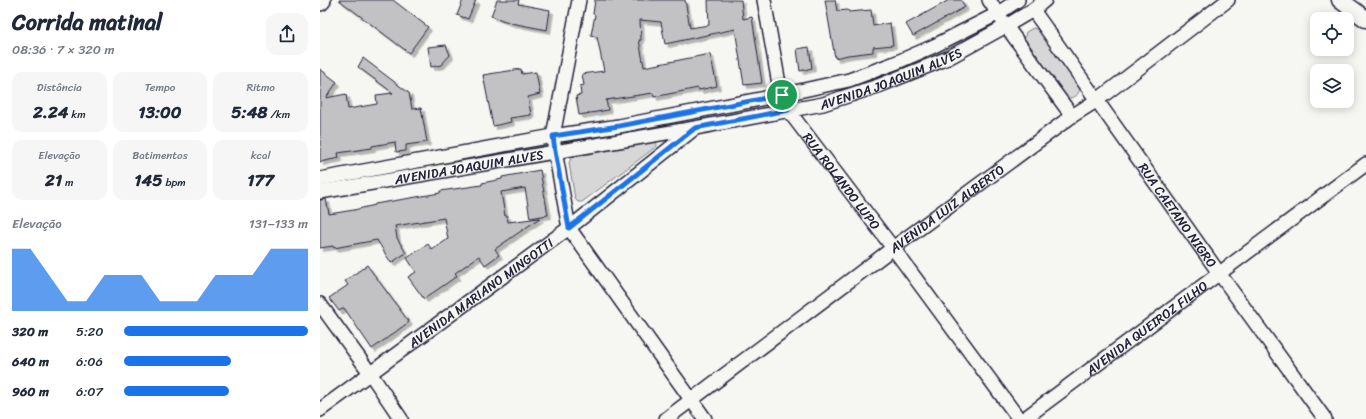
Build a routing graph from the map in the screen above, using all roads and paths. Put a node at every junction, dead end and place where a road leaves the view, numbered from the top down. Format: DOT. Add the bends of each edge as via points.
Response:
graph roads {
  1 [pos="579,0"];
  2 [pos="764,0"];
  3 [pos="989,0"];
  4 [pos="1018,0"];
  5 [pos="1046,0"];
  6 [pos="1228,0"];
  7 [pos="1342,1"];
  8 [pos="1032,10"];
  9 [pos="997,14"];
  10 [pos="1366,19"];
  11 [pos="1006,26"];
  12 [pos="782,95"];
  13 [pos="1096,101"];
  14 [pos="788,110"];
  15 [pos="1072,116"];
  16 [pos="695,128"];
  17 [pos="553,136"];
  18 [pos="555,151"];
  19 [pos="1366,164"];
  20 [pos="320,179"];
  21 [pos="320,192"];
  22 [pos="569,228"];
  23 [pos="893,248"];
  24 [pos="1219,273"];
  25 [pos="320,304"];
  26 [pos="370,373"];
  27 [pos="692,400"];
  28 [pos="320,410"];
  29 [pos="402,419"];
  30 [pos="666,419"];
  31 [pos="705,419"];
  32 [pos="1019,419"];
  33 [pos="1024,419"];
  34 [pos="1326,419"];
  1 -- 17 [label="street"];
  2 -- 12 [label="street, RUA ROLANDO LUPO"];
  3 -- 9 [label="street"];
  4 -- 9 [label="street, AVENIDA JOAQUIM ALVES"];
  5 -- 8 [label="street, AVENIDA JOAQUIM ALVES"];
  6 -- 13 [label="street, AVENIDA LUIZ ALBERTO"];
  7 -- 10 [label="street"];
  8 -- 11 [label="street, AVENIDA JOAQUIM ALVES"];
  8 -- 13 [label="street, RUA CAETANO NIGRO"];
  9 -- 11 [label="street"];
  9 -- 12 [label="street, AVENIDA JOAQUIM ALVES" via="895,63 849,80"];
  11 -- 14 [label="street, AVENIDA JOAQUIM ALVES" via="948,58 878,86 823,104"];
  11 -- 15 [label="street"];
  12 -- 14 [label="street, RUA ROLANDO LUPO"];
  12 -- 17 [label="street, AVENIDA JOAQUIM ALVES"];
  13 -- 15 [label="street, AVENIDA LUIZ ALBERTO"];
  13 -- 24 [label="street, RUA CAETANO NIGRO"];
  14 -- 16 [label="street, AVENIDA JOAQUIM ALVES"];
  14 -- 23 [label="street, RUA ROLANDO LUPO"];
  15 -- 23 [label="street, AVENIDA LUIZ ALBERTO"];
  16 -- 18 [label="street, AVENIDA JOAQUIM ALVES"];
  16 -- 22 [label="street, AVENIDA MARIANO MINGOTTI"];
  17 -- 18 [label="street"];
  17 -- 20 [label="street, AVENIDA JOAQUIM ALVES"];
  18 -- 21 [label="street, AVENIDA JOAQUIM ALVES"];
  18 -- 22 [label="street"];
  19 -- 24 [label="street, AVENIDA QUEIROZ FILHO"];
  22 -- 26 [label="street, AVENIDA MARIANO MINGOTTI"];
  22 -- 27 [label="street"];
  23 -- 27 [label="street, AVENIDA LUIZ ALBERTO"];
  23 -- 32 [label="street, RUA ROLANDO LUPO"];
  24 -- 33 [label="street, AVENIDA QUEIROZ FILHO"];
  24 -- 34 [label="street, RUA CAETANO NIGRO"];
  25 -- 26 [label="street"];
  26 -- 28 [label="street, AVENIDA MARIANO MINGOTTI"];
  26 -- 29 [label="street"];
  27 -- 30 [label="street, AVENIDA LUIZ ALBERTO"];
  27 -- 31 [label="street"];
}
